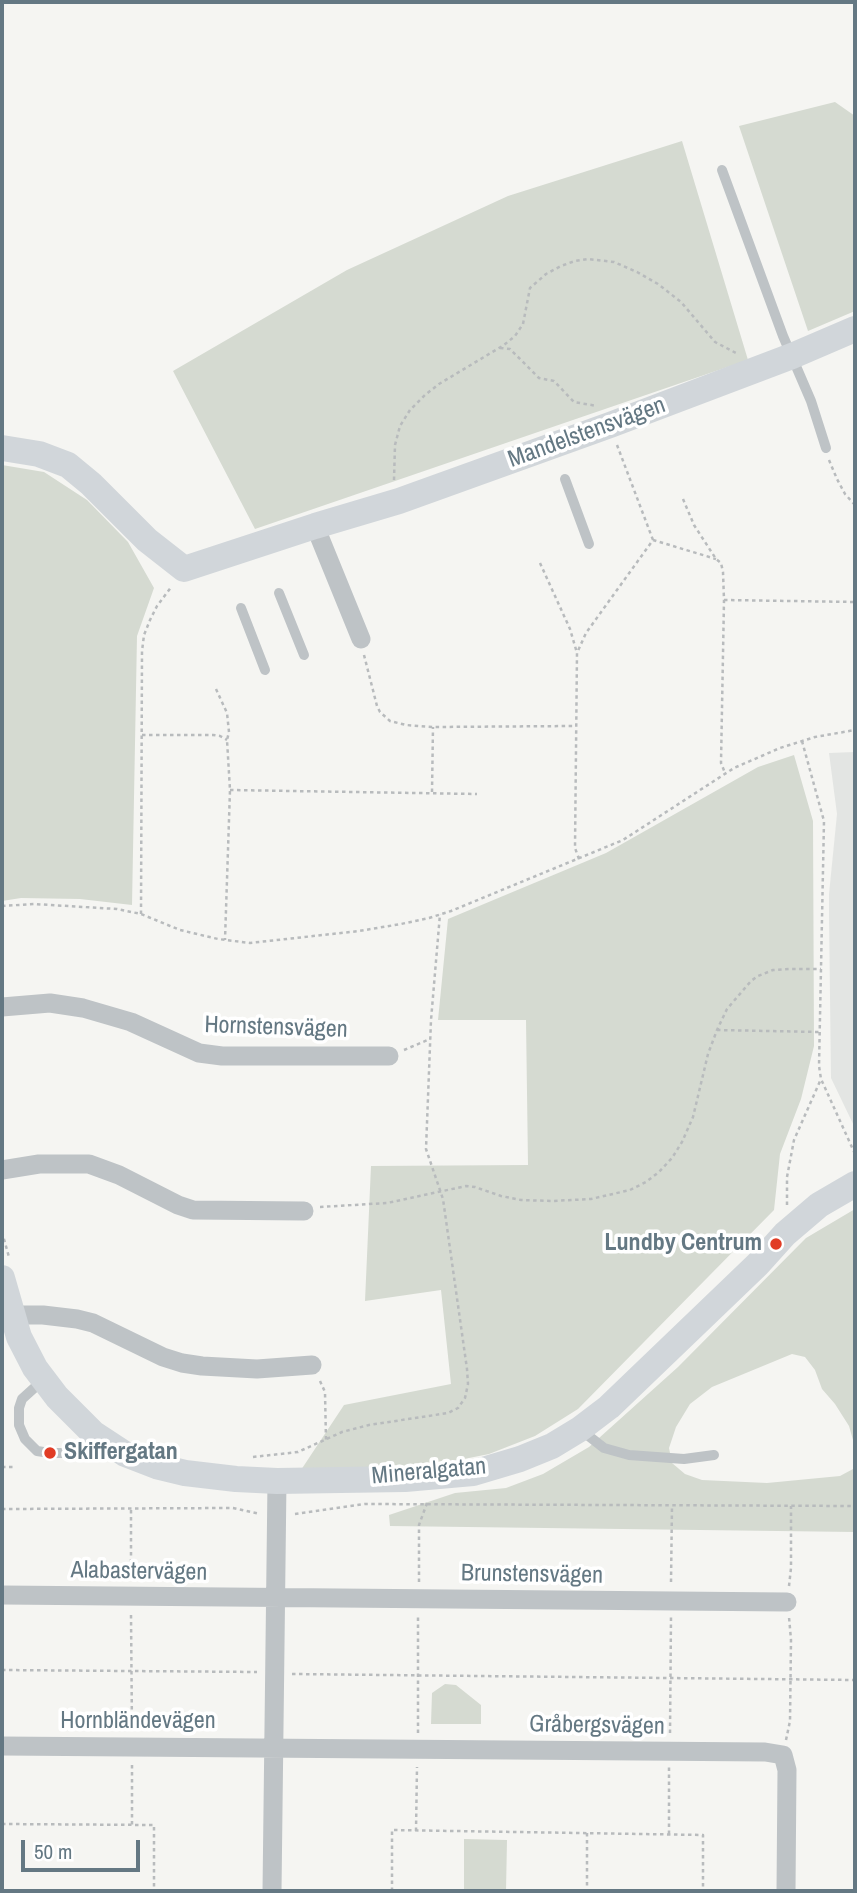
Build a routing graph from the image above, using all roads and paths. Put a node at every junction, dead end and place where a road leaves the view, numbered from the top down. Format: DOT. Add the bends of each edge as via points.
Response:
graph roads {
  1 [pos="722,170"];
  2 [pos="855,329"];
  3 [pos="499,348"];
  4 [pos="781,360"];
  5 [pos="610,425"];
  6 [pos="826,447"];
  7 [pos="2,448"];
  8 [pos="565,479"];
  9 [pos="683,499"];
  10 [pos="399,502"];
  11 [pos="855,505"];
  12 [pos="315,526"];
  13 [pos="653,540"];
  14 [pos="589,544"];
  15 [pos="716,559"];
  16 [pos="540,563"];
  17 [pos="184,569"];
  18 [pos="279,593"];
  19 [pos="724,600"];
  20 [pos="855,602"];
  21 [pos="241,608"];
  22 [pos="361,639"];
  23 [pos="577,653"];
  24 [pos="304,655"];
  25 [pos="265,670"];
  26 [pos="216,689"];
  27 [pos="575,726"];
  28 [pos="433,727"];
  29 [pos="855,730"];
  30 [pos="142,735"];
  31 [pos="227,740"];
  32 [pos="802,740"];
  33 [pos="725,773"];
  34 [pos="230,790"];
  35 [pos="432,792"];
  36 [pos="477,794"];
  37 [pos="579,859"];
  38 [pos="2,906"];
  39 [pos="141,914"];
  40 [pos="440,914"];
  41 [pos="225,940"];
  42 [pos="821,970"];
  43 [pos="2,1007"];
  44 [pos="717,1030"];
  45 [pos="820,1032"];
  46 [pos="430,1040"];
  47 [pos="390,1056"];
  48 [pos="821,1079"];
  49 [pos="855,1154"];
  50 [pos="2,1170"];
  51 [pos="855,1184"];
  52 [pos="440,1192"];
  53 [pos="304,1211"];
  54 [pos="786,1211"];
  55 [pos="2,1278"];
  56 [pos="7,1319"];
  57 [pos="2,1357"];
  58 [pos="2,1365"];
  59 [pos="312,1365"];
  60 [pos="44,1379"];
  61 [pos="580,1429"];
  62 [pos="326,1440"];
  63 [pos="112,1446"];
  64 [pos="714,1455"];
  65 [pos="246,1458"];
  66 [pos="15,1466"];
  67 [pos="2,1467"];
  68 [pos="277,1481"];
  69 [pos="426,1503"];
  70 [pos="672,1505"];
  71 [pos="791,1506"];
  72 [pos="855,1506"];
  73 [pos="2,1508"];
  74 [pos="131,1508"];
  75 [pos="293,1514"];
  76 [pos="266,1515"];
  77 [pos="2,1595"];
  78 [pos="131,1596"];
  79 [pos="275,1597"];
  80 [pos="419,1599"];
  81 [pos="671,1601"];
  82 [pos="787,1602"];
  83 [pos="2,1670"];
  84 [pos="132,1671"];
  85 [pos="275,1672"];
  86 [pos="418,1675"];
  87 [pos="670,1678"];
  88 [pos="790,1679"];
  89 [pos="855,1680"];
  90 [pos="2,1746"];
  91 [pos="132,1747"];
  92 [pos="274,1748"];
  93 [pos="417,1749"];
  94 [pos="670,1751"];
  95 [pos="783,1755"];
  96 [pos="2,1824"];
  97 [pos="132,1825"];
  98 [pos="416,1830"];
  99 [pos="587,1833"];
  100 [pos="668,1834"];
  101 [pos="154,1891"];
  102 [pos="272,1891"];
  103 [pos="392,1891"];
  104 [pos="587,1891"];
  105 [pos="703,1891"];
  106 [pos="786,1891"];
  1 -- 4 [label="lane"];
  2 -- 4 [label="street, Mandelstensvägen"];
  3 -- 4 [label="path" via="523,324 530,288 536,281 561,266 588,259 614,262 658,284 681,302 715,342 732,352"];
  3 -- 5 [label="path" via="510,349 539,378 554,381 574,402 604,410"];
  3 -- 10 [label="path" via="439,384 410,410 395,444 394,482"];
  4 -- 5 [label="street, Mandelstensvägen"];
  4 -- 6 [label="lane" via="811,401"];
  5 -- 10 [label="street, Mandelstensvägen"];
  5 -- 13 [label="path"];
  6 -- 11 [label="path" via="837,479"];
  7 -- 17 [label="street" via="40,454 68,465"];
  8 -- 14 [label="lane"];
  9 -- 15 [label="path"];
  10 -- 12 [label="street, Mandelstensvägen"];
  12 -- 17 [label="street, Mandelstensvägen"];
  12 -- 22 [label="street"];
  13 -- 15 [label="path"];
  13 -- 23 [label="path" via="586,633"];
  15 -- 19 [label="path" via="723,572"];
  16 -- 23 [label="path"];
  17 -- 30 [label="path" via="157,606 145,635"];
  18 -- 24 [label="lane"];
  19 -- 20 [label="path"];
  19 -- 33 [label="path" via="721,763"];
  21 -- 25 [label="lane"];
  22 -- 28 [label="path" via="380,712 406,726"];
  23 -- 27 [label="path"];
  26 -- 31 [label="path" via="229,722"];
  27 -- 28 [label="path"];
  27 -- 37 [label="path" via="575,848"];
  28 -- 35 [label="path"];
  29 -- 32 [label="path"];
  30 -- 31 [label="path" via="213,735"];
  30 -- 39 [label="path"];
  31 -- 34 [label="path"];
  32 -- 33 [label="path"];
  32 -- 42 [label="path" via="824,821"];
  33 -- 37 [label="path" via="623,840"];
  34 -- 35 [label="path"];
  34 -- 41 [label="path"];
  35 -- 36 [label="path"];
  37 -- 40 [label="path"];
  38 -- 39 [label="path" via="92,906"];
  39 -- 41 [label="path" via="180,930"];
  40 -- 41 [label="path" via="359,931 250,943"];
  40 -- 46 [label="path"];
  42 -- 44 [label="path" via="790,968 758,976 727,1009"];
  42 -- 45 [label="path"];
  43 -- 47 [label="street, Hornstensvägen" via="50,1003 83,1008 199,1053 222,1056"];
  44 -- 45 [label="path"];
  44 -- 52 [label="path" via="682,1142 646,1182 591,1199 521,1200 466,1186"];
  45 -- 48 [label="path"];
  46 -- 47 [label="path"];
  46 -- 52 [label="path" via="426,1149"];
  48 -- 49 [label="path"];
  48 -- 54 [label="path" via="794,1140"];
  50 -- 53 [label="street" via="89,1164 193,1210"];
  51 -- 61 [label="street, Mineralgatan" via="819,1205 785,1234 629,1388"];
  52 -- 53 [label="path" via="387,1203"];
  52 -- 62 [label="path" via="467,1369 465,1398 448,1413 369,1424"];
  55 -- 56 [label="street, Mineralgatan"];
  56 -- 59 [label="street" via="43,1315 93,1323 182,1363 257,1369"];
  56 -- 60 [label="street, Mineralgatan"];
  57 -- 58 [label="path"];
  59 -- 62 [label="path" via="325,1392"];
  60 -- 63 [label="street, Mineralgatan" via="93,1433"];
  60 -- 63 [label="lane" via="22,1399 19,1408 19,1425 37,1451 107,1453"];
  61 -- 64 [label="lane" via="604,1448 629,1455 684,1459"];
  61 -- 68 [label="street, Mineralgatan" via="552,1446 473,1473"];
  62 -- 65 [label="path" via="298,1452"];
  63 -- 68 [label="street, Mineralgatan" via="185,1473"];
  66 -- 67 [label="path"];
  68 -- 79 [label="street"];
  69 -- 70 [label="path"];
  69 -- 75 [label="path" via="365,1504"];
  69 -- 80 [label="path" via="419,1525"];
  70 -- 71 [label="path"];
  70 -- 81 [label="path"];
  71 -- 72 [label="path"];
  71 -- 82 [label="path"];
  73 -- 74 [label="path"];
  74 -- 76 [label="path" via="233,1508"];
  74 -- 78 [label="path"];
  77 -- 78 [label="street, Alabastervägen"];
  78 -- 79 [label="street, Alabastervägen"];
  78 -- 84 [label="path"];
  79 -- 80 [label="street, Brunstensvägen"];
  79 -- 85 [label="street"];
  80 -- 81 [label="street, Brunstensvägen"];
  80 -- 86 [label="path"];
  81 -- 82 [label="street, Brunstensvägen"];
  81 -- 87 [label="path"];
  82 -- 88 [label="path"];
  83 -- 84 [label="path"];
  84 -- 85 [label="path"];
  84 -- 91 [label="path"];
  85 -- 86 [label="path"];
  85 -- 92 [label="street"];
  86 -- 87 [label="path"];
  86 -- 93 [label="path"];
  87 -- 88 [label="path"];
  87 -- 94 [label="path"];
  88 -- 89 [label="path"];
  88 -- 95 [label="path" via="790,1721"];
  90 -- 91 [label="street, Hornbländevägen"];
  91 -- 92 [label="street, Hornbländevägen"];
  91 -- 97 [label="path"];
  92 -- 93 [label="street, Gråbergsvägen"];
  92 -- 102 [label="street"];
  93 -- 94 [label="street, Gråbergsvägen"];
  93 -- 98 [label="path"];
  94 -- 95 [label="street, Gråbergsvägen"];
  94 -- 100 [label="path"];
  95 -- 106 [label="street" via="787,1770"];
  96 -- 97 [label="path"];
  97 -- 101 [label="path" via="154,1825"];
  98 -- 99 [label="path"];
  98 -- 103 [label="path" via="392,1830"];
  99 -- 100 [label="path"];
  99 -- 104 [label="path"];
  100 -- 105 [label="path" via="703,1835"];
}
